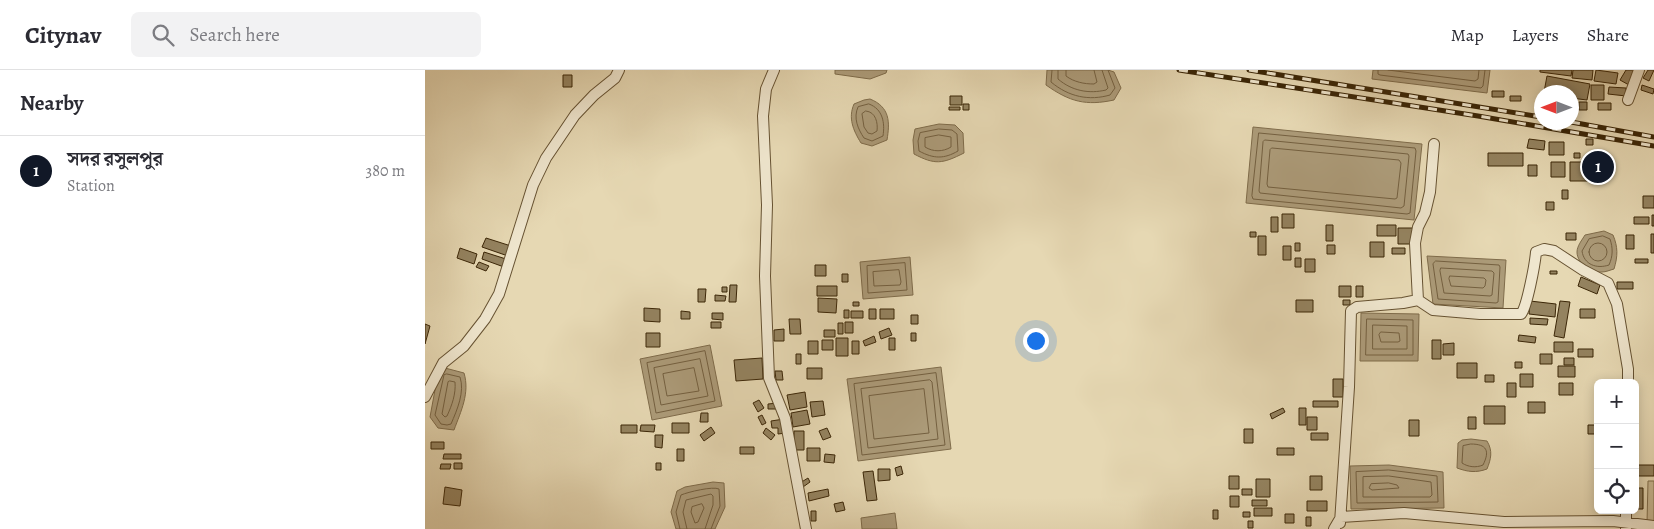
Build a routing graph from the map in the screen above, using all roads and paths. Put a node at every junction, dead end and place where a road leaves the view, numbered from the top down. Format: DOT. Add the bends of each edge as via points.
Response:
graph roads {
  1 [pos="619,70"];
  2 [pos="775,70"];
  3 [pos="1639,70"];
  4 [pos="1627,100"];
  5 [pos="1434,144"];
  6 [pos="1418,300"];
  7 [pos="1628,379"];
  8 [pos="425,397"];
  9 [pos="1341,517"];
  10 [pos="1626,526"];
  11 [pos="1654,526"];
  12 [pos="806,529"];
  13 [pos="1334,529"];
  14 [pos="1340,529"];
  1 -- 8 [label="street" via="615,78 575,115 546,158 533,185 499,294 485,319 463,346 443,363"];
  2 -- 12 [label="street" via="766,89 763,116 769,378 785,418"];
  3 -- 4 [label="street"];
  5 -- 6 [label="street" via="1430,192 1417,227 1415,243"];
  6 -- 7 [label="street" via="1433,310 1521,314 1525,310 1536,252 1543,249 1554,251 1608,283 1617,304"];
  6 -- 9 [label="street" via="1357,307 1351,311"];
  9 -- 10 [label="street" via="1403,513 1504,522 1613,521"];
  9 -- 13 [label="street"];
  9 -- 14 [label="street"];
  10 -- 11 [label="street"];
}
